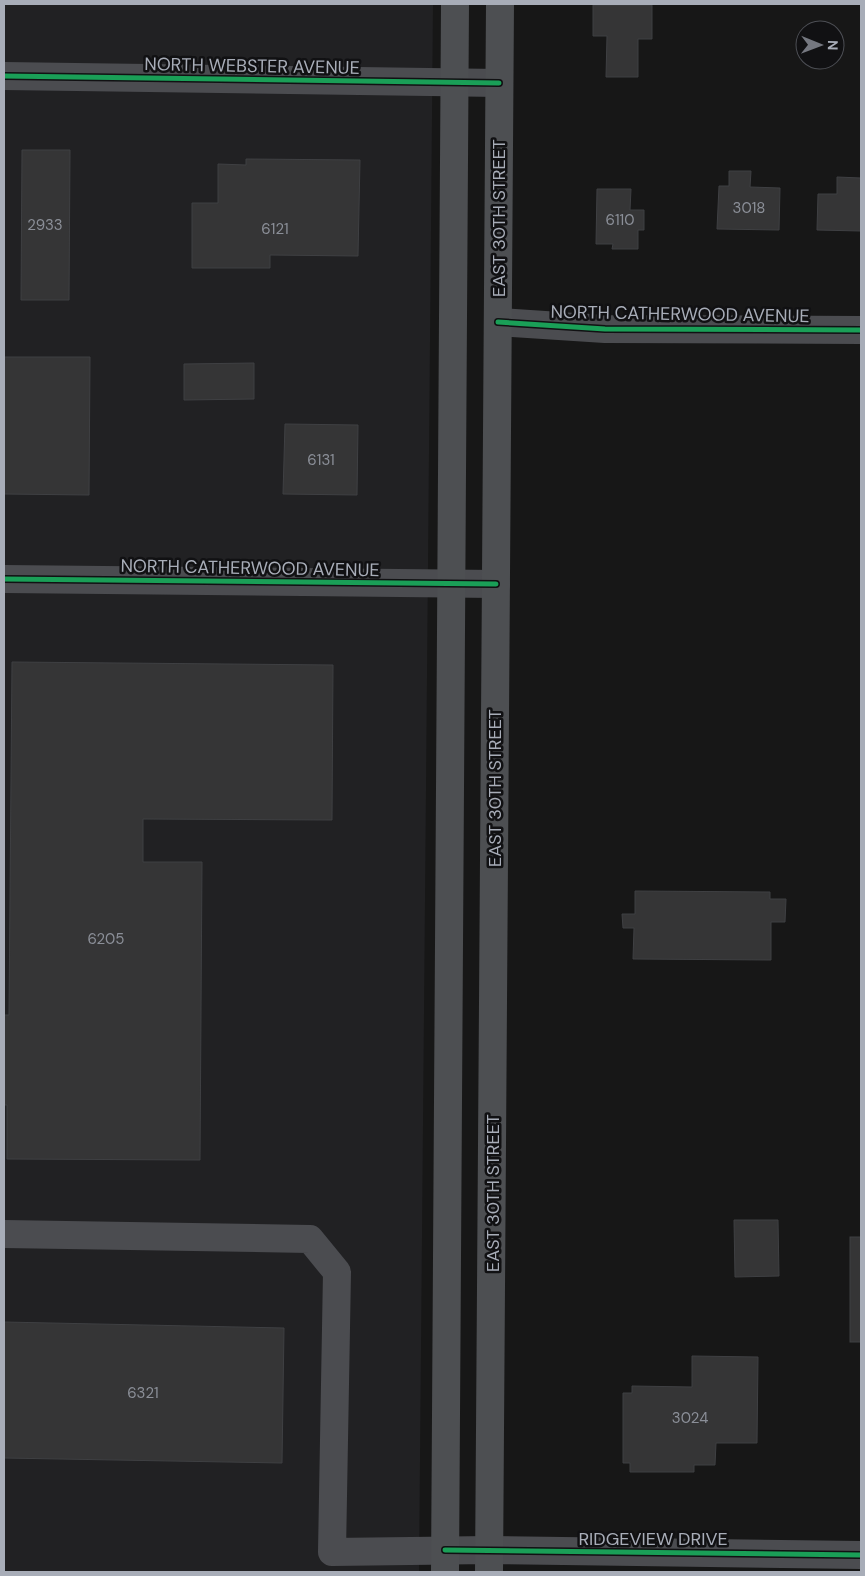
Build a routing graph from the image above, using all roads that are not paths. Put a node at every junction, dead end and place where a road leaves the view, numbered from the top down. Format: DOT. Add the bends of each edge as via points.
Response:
graph roads {
  1 [pos="455,4"];
  2 [pos="500,4"];
  3 [pos="4,76"];
  4 [pos="454,82"];
  5 [pos="499,83"];
  6 [pos="498,322"];
  7 [pos="861,330"];
  8 [pos="4,579"];
  9 [pos="496,584"];
  10 [pos="452,585"];
  11 [pos="4,1234"];
  12 [pos="861,1555"];
  13 [pos="445,1561"];
  14 [pos="489,1561"];
  15 [pos="332,1562"];
  1 -- 4 [label="main road"];
  2 -- 5 [label="main road, EAST 30TH STREET"];
  3 -- 4 [label="street, NORTH WEBSTER AVENUE"];
  4 -- 5 [label="street, NORTH WEBSTER AVENUE"];
  4 -- 10 [label="main road"];
  5 -- 6 [label="main road, EAST 30TH STREET"];
  6 -- 7 [label="street, NORTH CATHERWOOD AVENUE" via="605,329"];
  6 -- 9 [label="main road, EAST 30TH STREET"];
  8 -- 10 [label="street, NORTH CATHERWOOD AVENUE"];
  9 -- 10 [label="street, NORTH CATHERWOOD AVENUE"];
  9 -- 14 [label="main road, EAST 30TH STREET"];
  10 -- 13 [label="main road"];
  11 -- 15 [label="street" via="310,1239 337,1272"];
  12 -- 14 [label="street, RIDGEVIEW DRIVE"];
  13 -- 14 [label="street, RIDGEVIEW DRIVE"];
  13 -- 15 [label="street, RIDGEVIEW DRIVE"];
}
